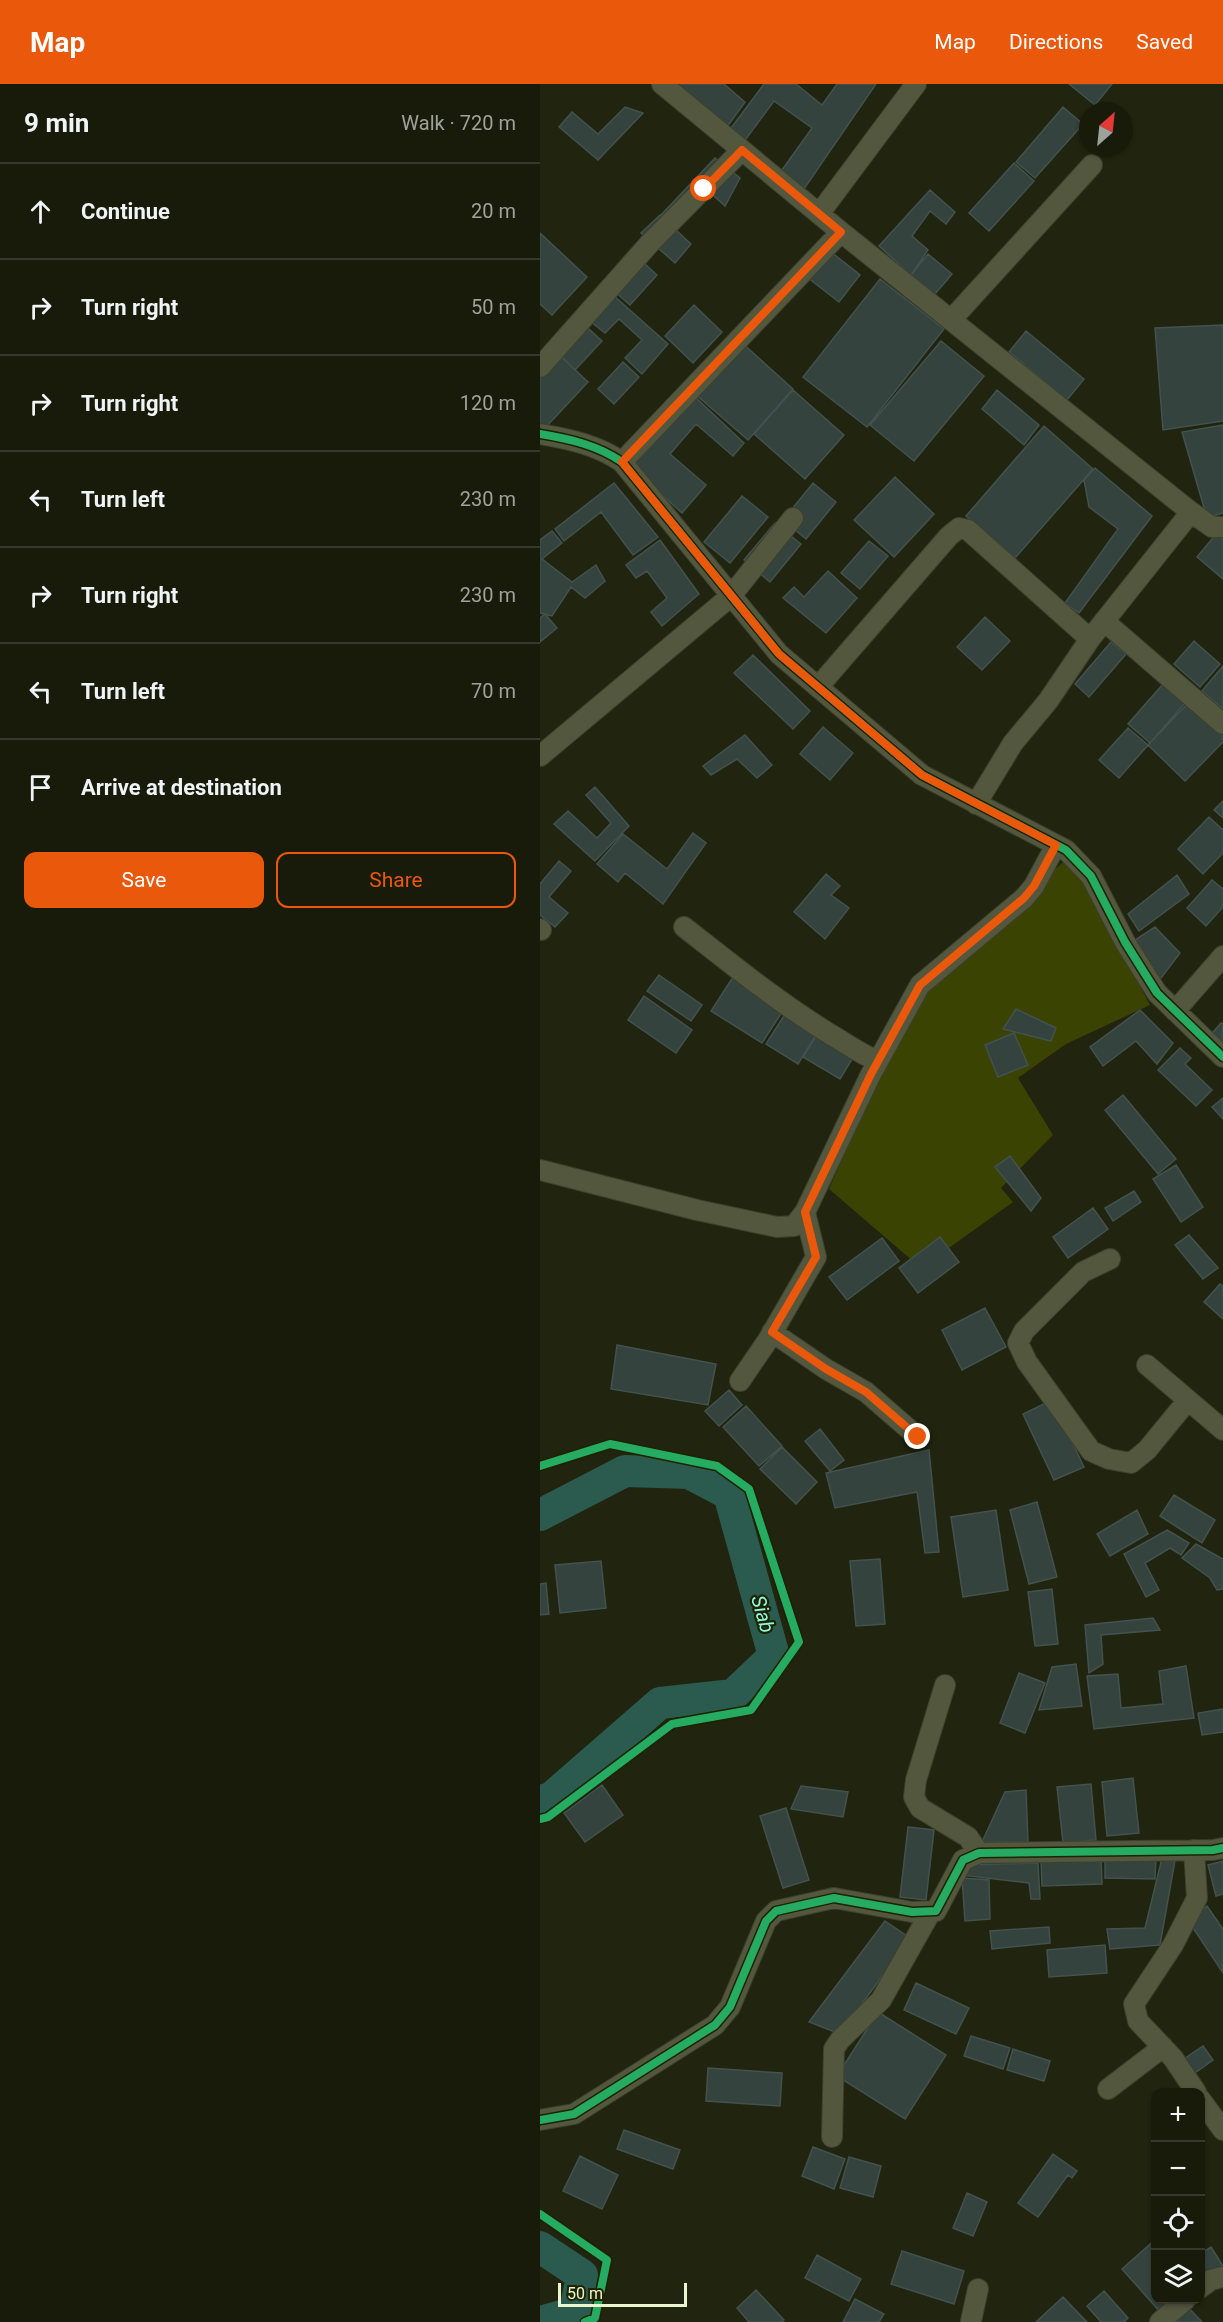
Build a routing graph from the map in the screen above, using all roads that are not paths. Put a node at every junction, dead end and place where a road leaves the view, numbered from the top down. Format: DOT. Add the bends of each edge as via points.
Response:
graph roads {
  1 [pos="663,84"];
  2 [pos="916,84"];
  3 [pos="742,150"];
  4 [pos="1092,165"];
  5 [pos="819,214"];
  6 [pos="841,232"];
  7 [pos="951,320"];
  8 [pos="540,367"];
  9 [pos="540,434"];
  10 [pos="622,462"];
  11 [pos="1191,512"];
  12 [pos="793,518"];
  13 [pos="1223,527"];
  14 [pos="731,596"];
  15 [pos="1104,621"];
  16 [pos="1090,639"];
  17 [pos="818,687"];
  18 [pos="1223,724"];
  19 [pos="540,756"];
  20 [pos="976,804"];
  21 [pos="1056,845"];
  22 [pos="684,927"];
  23 [pos="1223,956"];
  24 [pos="1175,1011"];
  25 [pos="1223,1058"];
  26 [pos="878,1061"];
  27 [pos="540,1170"];
  28 [pos="805,1212"];
  29 [pos="1110,1259"];
  30 [pos="772,1332"];
  31 [pos="1147,1365"];
  32 [pos="740,1381"];
  33 [pos="1188,1400"];
  34 [pos="1223,1430"];
  35 [pos="918,1437"];
  36 [pos="945,1684"];
  37 [pos="1223,1848"];
  38 [pos="1194,1850"];
  39 [pos="979,1852"];
  40 [pos="930,1912"];
  41 [pos="1162,2047"];
  42 [pos="1193,2088"];
  43 [pos="1108,2089"];
  44 [pos="1205,2106"];
  45 [pos="540,2120"];
  46 [pos="1223,2130"];
  47 [pos="832,2137"];
  48 [pos="1223,2277"];
  49 [pos="1205,2284"];
  50 [pos="978,2289"];
  51 [pos="1180,2304"];
  52 [pos="971,2322"];
  53 [pos="1160,2322"];
  1 -- 3 [label="street"];
  2 -- 5 [label="street"];
  3 -- 5 [label="street"];
  3 -- 8 [label="street" via="650,243"];
  4 -- 7 [label="street"];
  5 -- 6 [label="street"];
  6 -- 7 [label="street"];
  6 -- 10 [label="street"];
  7 -- 11 [label="street"];
  9 -- 10 [label="street" via="604,450"];
  10 -- 14 [label="street"];
  11 -- 13 [label="street" via="1212,526"];
  11 -- 15 [label="street"];
  12 -- 14 [label="street"];
  14 -- 17 [label="street" via="779,654"];
  14 -- 19 [label="street"];
  15 -- 16 [label="street"];
  15 -- 18 [label="street"];
  16 -- 17 [label="street" via="969,530 959,528"];
  16 -- 20 [label="street" via="1048,701 1013,743"];
  17 -- 20 [label="street" via="922,775"];
  20 -- 21 [label="street"];
  21 -- 24 [label="street" via="1091,876 1125,942 1157,993"];
  21 -- 26 [label="street" via="1024,898 920,985"];
  22 -- 26 [label="street" via="803,1017"];
  23 -- 24 [label="street"];
  24 -- 25 [label="street"];
  26 -- 28 [label="street"];
  27 -- 28 [label="street" via="777,1227 794,1226"];
  28 -- 30 [label="street" via="816,1257"];
  29 -- 33 [label="street" via="1083,1272 1024,1331 1018,1343 1027,1362 1091,1451 1109,1459 1131,1463 1147,1450"];
  30 -- 32 [label="street"];
  30 -- 35 [label="street" via="866,1392"];
  31 -- 33 [label="street"];
  33 -- 34 [label="street"];
  36 -- 39 [label="street" via="914,1797 920,1808 968,1837"];
  37 -- 38 [label="street"];
  38 -- 39 [label="street"];
  38 -- 41 [label="street" via="1197,1898 1173,1945 1134,2004 1138,2021"];
  39 -- 40 [label="street" via="963,1860 936,1911"];
  40 -- 45 [label="street" via="834,1898 776,1911 766,1921 730,2007 715,2025 574,2114"];
  40 -- 47 [label="street" via="881,2000 834,2049"];
  41 -- 42 [label="street"];
  41 -- 43 [label="street"];
  44 -- 46 [label="street"];
  48 -- 49 [label="street"];
  50 -- 52 [label="street"];
  51 -- 53 [label="street"];
}
